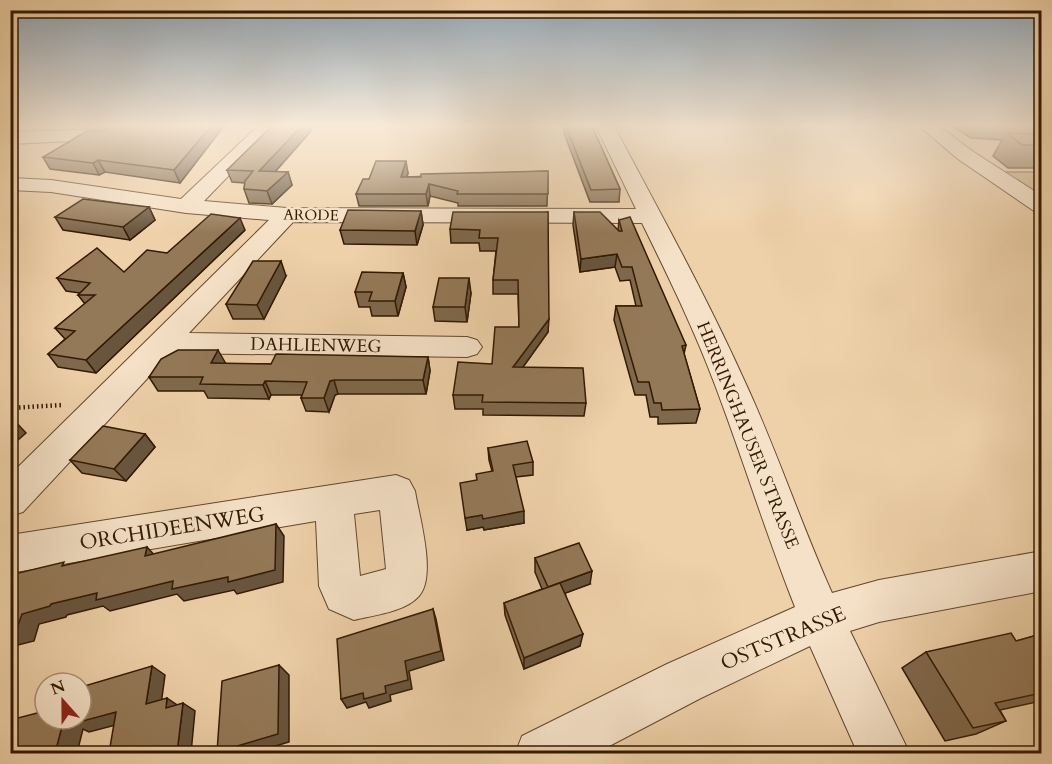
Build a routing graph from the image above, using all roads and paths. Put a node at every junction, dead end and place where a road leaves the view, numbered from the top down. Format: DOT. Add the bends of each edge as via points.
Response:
graph roads {
  1 [pos="231,162"];
  2 [pos="622,162"];
  3 [pos="977,162"];
  4 [pos="10,184"];
  5 [pos="186,206"];
  6 [pos="1041,206"];
  7 [pos="287,215"];
  8 [pos="649,216"];
  9 [pos="165,343"];
  10 [pos="467,347"];
  11 [pos="10,408"];
  12 [pos="101,408"];
  13 [pos="10,500"];
  14 [pos="334,502"];
  15 [pos="10,554"];
  16 [pos="1041,571"];
  17 [pos="822,618"];
  18 [pos="540,753"];
  19 [pos="885,753"];
  1 -- 5 [label="street"];
  2 -- 8 [label="street, HERRINGHAUSER STRASSE"];
  3 -- 6 [label="street"];
  4 -- 5 [label="street, ARODE" via="51,186"];
  5 -- 7 [label="street, ARODE"];
  7 -- 8 [label="street, ARODE"];
  7 -- 9 [label="street"];
  8 -- 17 [label="street, HERRINGHAUSER STRASSE" via="698,310 731,385 783,528"];
  9 -- 10 [label="street, DAHLIENWEG"];
  9 -- 12 [label="street"];
  11 -- 12 [label="path" via="79,404"];
  12 -- 13 [label="street"];
  14 -- 15 [label="street, ORCHIDEENWEG"];
  16 -- 17 [label="street, OSTSTRASSE" via="879,601"];
  17 -- 18 [label="street, OSTSTRASSE"];
  17 -- 19 [label="street, HERRINGHAUSER STRASSE"];
}
